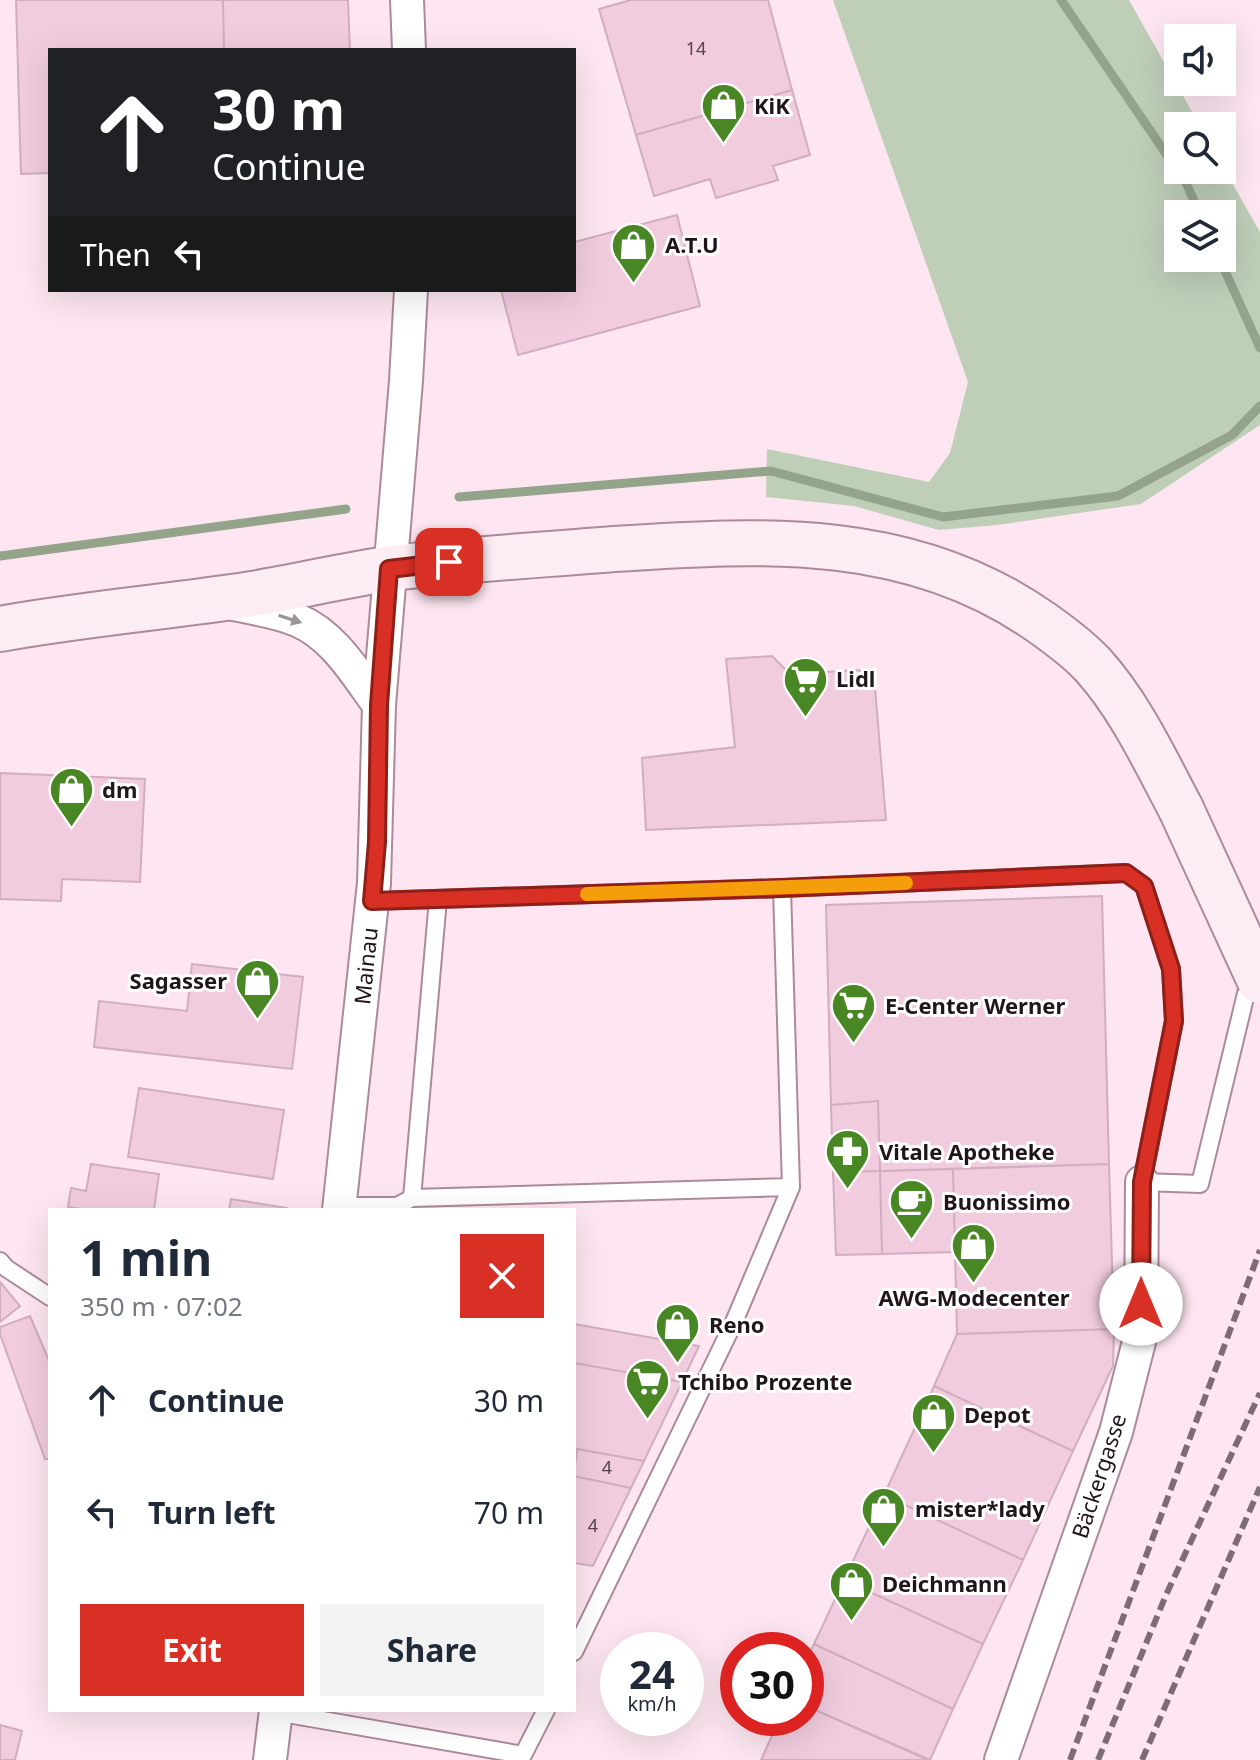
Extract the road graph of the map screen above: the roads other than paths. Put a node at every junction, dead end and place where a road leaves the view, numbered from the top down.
1 (407, 0) edge
2 (409, 48) edge
3 (411, 292) edge
4 (389, 569) junction
5 (214, 600) junction
6 (0, 629) edge
7 (379, 705) junction
8 (782, 888) junction
9 (438, 899) junction
10 (372, 901) junction
11 (1260, 937) edge
12 (1260, 981) edge
13 (1142, 1182) junction
14 (791, 1187) junction
15 (412, 1198) junction
16 (339, 1208) edge
17 (0, 1261) edge
18 (48, 1296) edge
19 (576, 1648) edge
20 (276, 1712) edge
21 (282, 1712) edge
22 (545, 1712) edge
23 (270, 1760) edge
24 (1001, 1760) edge

1 - 2 street
3 - 4 street, Mainau
4 - 5 street
4 - 7 street, Mainau
4 - 12 street, bridge
5 - 6 street
5 -> 7 street
7 - 10 street, Mainau
8 - 9 lane
8 - 13 lane
8 - 14 lane
9 - 10 lane
9 - 15 lane
10 - 16 street, Mainau
11 - 13 lane
13 - 24 street, Bäckergasse
14 - 15 lane
14 - 19 lane
15 - 16 lane
17 - 18 lane
20 - 23 street
21 - 22 lane

